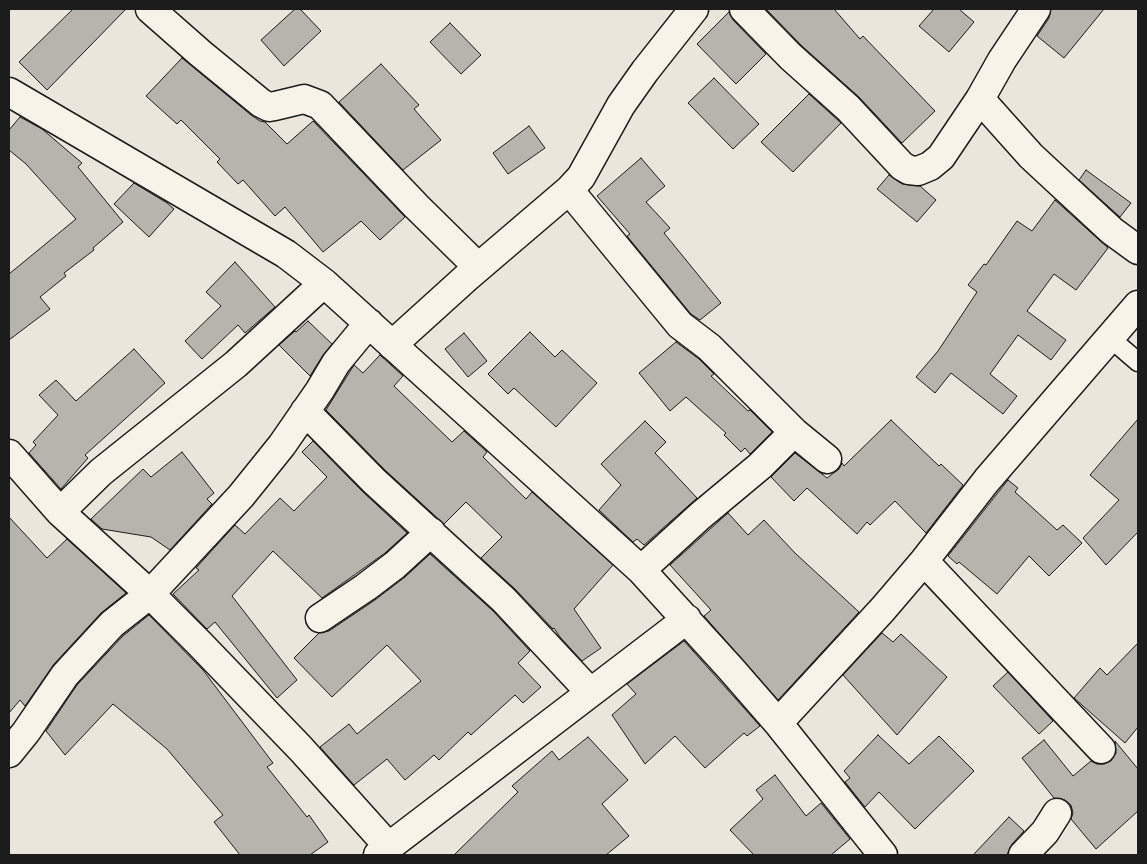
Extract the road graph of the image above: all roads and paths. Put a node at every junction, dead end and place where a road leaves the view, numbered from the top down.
1 (150, 9) edge
2 (694, 9) edge
3 (744, 9) edge
4 (1036, 9) edge
5 (9, 92) edge
6 (980, 99) junction
7 (569, 190) junction
8 (1138, 250) edge
9 (478, 267) junction
10 (324, 282) junction
11 (1138, 305) edge
12 (369, 322) junction
13 (1110, 338) junction
14 (392, 345) junction
15 (1138, 362) edge
16 (305, 412) junction
17 (794, 432) junction
18 (9, 454) edge
19 (827, 458) dead end
20 (60, 512) junction
21 (431, 532) junction
22 (924, 561) junction
23 (641, 570) junction
24 (150, 594) junction
25 (320, 618) dead end
26 (687, 619) junction
27 (590, 692) junction
28 (778, 723) junction
29 (1101, 749) dead end
30 (9, 753) edge
31 (1057, 814) dead end
32 (384, 851) edge
33 (883, 855) edge
34 (1023, 855) edge

1 - 9 street
2 - 7 street
3 - 6 street
4 - 6 street
5 - 10 street
6 - 8 street
7 - 9 street
7 - 17 street
9 - 14 street
10 - 12 street
10 - 20 street
11 - 13 street
12 - 14 street
12 - 16 street
13 - 15 lane
13 - 22 street
14 - 23 street
16 - 21 street
16 - 24 street
17 - 19 street
17 - 23 street
18 - 20 street
20 - 24 street
21 - 25 street
21 - 27 street
22 - 28 street
22 - 29 street
23 - 26 street
24 - 30 street
24 - 32 street
26 - 27 street
26 - 28 street
27 - 32 street
28 - 33 street
31 - 34 street

